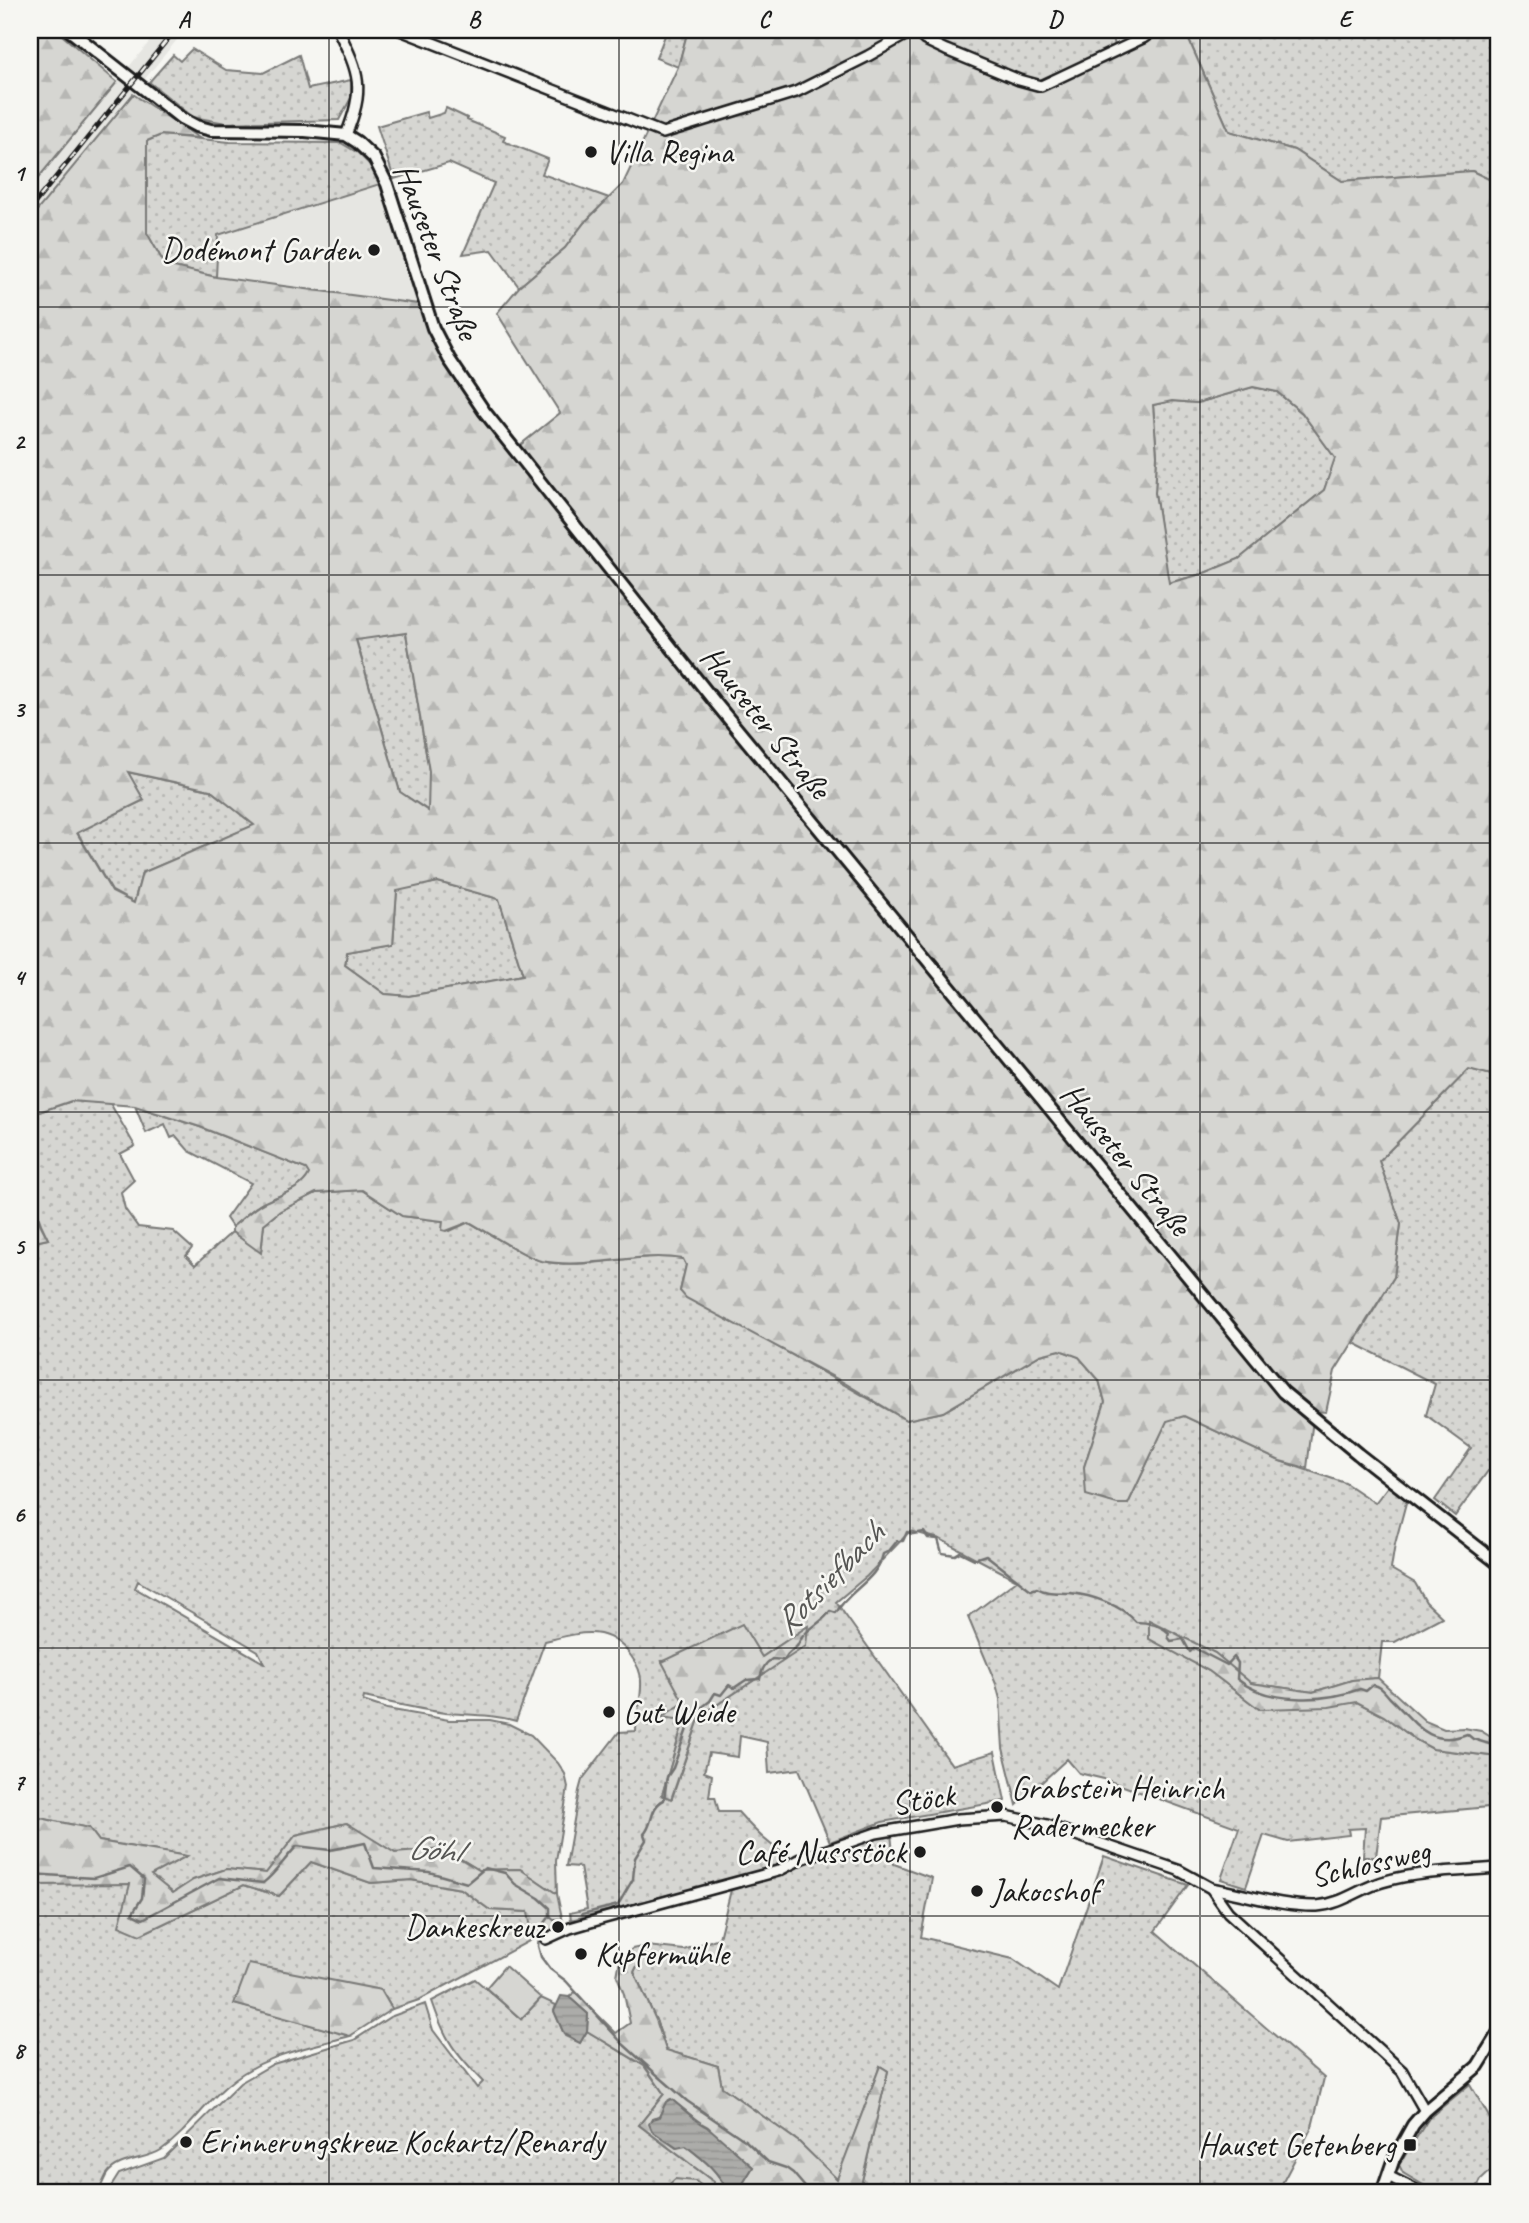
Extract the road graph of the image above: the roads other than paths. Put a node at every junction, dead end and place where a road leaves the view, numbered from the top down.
1 (69, 30) edge
2 (338, 30) edge
3 (400, 30) edge
4 (914, 30) edge
5 (1154, 30) edge
6 (346, 135) junction
7 (1499, 1564) edge
8 (1499, 1868) edge
9 (1211, 1888) junction
10 (546, 1939) dead end
11 (1499, 2032) edge
12 (1424, 2111) junction
13 (1388, 2176) junction
14 (1382, 2193) edge
15 (1422, 2193) edge

1 - 6 street
2 - 6 street
3 - 4 street
4 - 5 street
6 - 7 street, Hauseter Straße
8 - 9 street, Schlossweg
9 - 10 street, Stöck
9 - 12 street, Stöck
11 - 12 street
12 - 13 street
13 - 14 street
13 - 15 street

